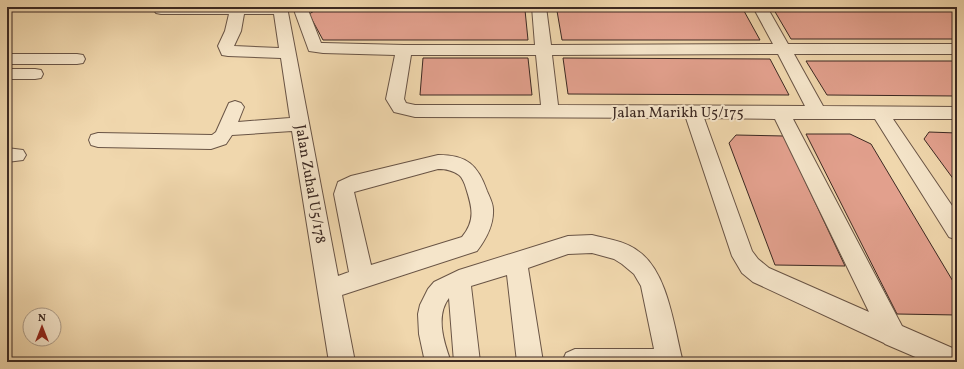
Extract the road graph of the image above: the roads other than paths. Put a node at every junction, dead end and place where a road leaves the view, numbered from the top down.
1 (302, 7) edge
2 (539, 7) edge
3 (760, 7) edge
4 (281, 9) edge
5 (161, 10) dead end
6 (238, 10) junction
7 (957, 49) edge
8 (404, 50) junction
9 (544, 50) junction
10 (783, 50) junction
11 (288, 53) junction
12 (7, 59) edge
13 (77, 59) dead end
14 (7, 74) edge
15 (35, 74) dead end
16 (235, 107) dead end
17 (550, 111) junction
18 (693, 112) junction
19 (782, 112) junction
20 (818, 113) junction
21 (880, 113) junction
22 (957, 114) edge
23 (301, 124) junction
24 (226, 129) junction
25 (98, 140) dead end
26 (950, 211) edge
27 (957, 231) edge
28 (516, 261) junction
29 (362, 278) junction
30 (459, 280) junction
31 (329, 289) junction
32 (894, 336) junction
33 (670, 361) edge
34 (342, 362) edge
35 (438, 362) edge
36 (467, 362) edge
37 (530, 362) edge
38 (575, 362) edge
39 (955, 362) edge

1 - 8 street
2 - 9 street
3 - 10 street
4 - 6 street
4 - 11 street, Jalan Zuhal U5/178
5 - 6 street
6 - 11 street
7 - 10 street
8 - 9 street
8 - 17 street, Jalan Marikh U5/175
9 - 10 street
9 - 17 street
10 - 20 street
11 - 23 street, Jalan Zuhal U5/178
12 - 13 street
14 - 15 street
16 - 24 street
17 - 18 street, Jalan Marikh U5/175
18 - 19 street, Jalan Marikh U5/175
18 - 32 street
19 - 20 street, Jalan Marikh U5/175
19 - 32 street
20 - 21 street, Jalan Marikh U5/175
21 - 22 street, Jalan Marikh U5/175
21 - 26 street
23 - 24 street
23 - 31 street, Jalan Zuhal U5/178
24 - 25 street
26 - 27 street
28 - 30 street
28 - 33 street
28 - 37 street
29 - 29 street
29 - 31 street
30 - 35 street
30 - 36 street
31 - 34 street, Jalan Zuhal U5/178
32 - 39 street
33 - 38 street

